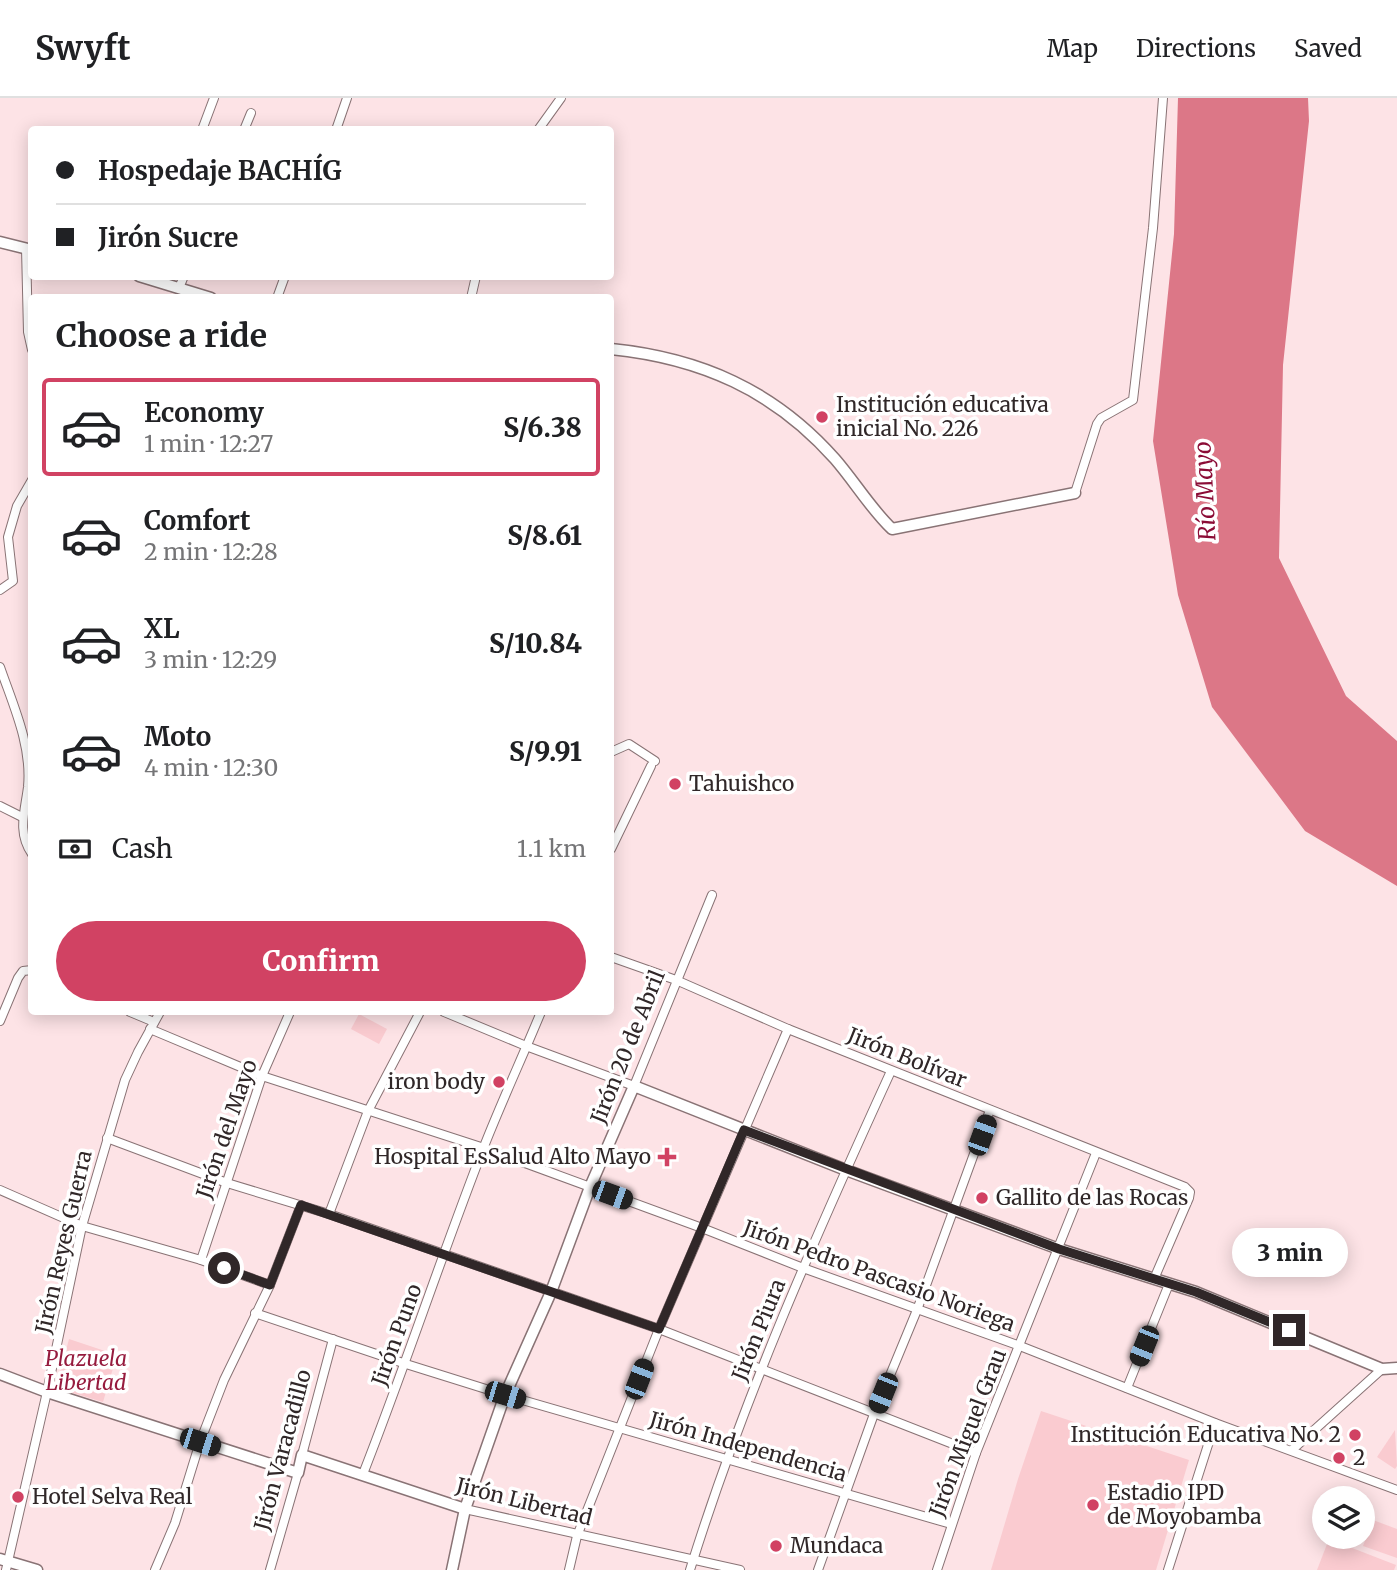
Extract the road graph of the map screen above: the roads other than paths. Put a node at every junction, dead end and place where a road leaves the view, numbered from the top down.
1 (214, 98) edge
2 (347, 98) edge
3 (561, 98) edge
4 (1163, 98) edge
5 (251, 113) dead end
6 (204, 126) edge
7 (246, 126) edge
8 (337, 126) edge
9 (541, 126) edge
10 (0, 242) edge
11 (28, 249) edge
12 (154, 280) edge
13 (182, 280) edge
14 (179, 288) junction
15 (198, 294) edge
16 (614, 350) edge
17 (28, 487) edge
18 (1074, 493) joint
19 (0, 590) edge
20 (0, 667) edge
21 (614, 751) edge
22 (28, 756) edge
23 (28, 767) edge
24 (0, 806) edge
25 (22, 817) junction
26 (614, 843) edge
27 (28, 848) edge
28 (712, 895) dead end
29 (614, 958) edge
30 (27, 971) edge
31 (676, 980) junction
32 (135, 1015) edge
33 (158, 1015) edge
34 (289, 1015) edge
35 (418, 1015) edge
36 (451, 1015) edge
37 (540, 1015) edge
38 (0, 1021) edge
39 (152, 1026) junction
40 (788, 1029) junction
41 (526, 1046) junction
42 (891, 1070) junction
43 (262, 1076) junction
44 (635, 1086) junction
45 (990, 1110) junction
46 (368, 1111) junction
47 (744, 1130) junction
48 (107, 1139) junction
49 (484, 1148) junction
50 (1096, 1153) junction
51 (846, 1170) junction
52 (227, 1183) junction
53 (590, 1187) junction
54 (0, 1191) edge
55 (301, 1205) junction
56 (955, 1210) junction
57 (329, 1214) junction
58 (82, 1227) junction
59 (702, 1228) junction
60 (206, 1244) junction
61 (1059, 1249) junction
62 (444, 1254) junction
63 (188, 1256) junction
64 (201, 1260) junction
65 (803, 1268) junction
66 (1154, 1279) junction
67 (1169, 1284) junction
68 (270, 1285) junction
69 (551, 1292) junction
70 (917, 1310) junction
71 (256, 1313) junction
72 (659, 1329) junction
73 (333, 1339) junction
74 (1020, 1346) junction
75 (406, 1364) junction
76 (1397, 1368) edge
77 (1382, 1369) junction
78 (762, 1370) junction
79 (0, 1374) edge
80 (1127, 1388) junction
81 (47, 1392) junction
82 (505, 1395) junction
83 (874, 1414) junction
84 (1215, 1423) junction
85 (620, 1429) junction
86 (200, 1442) junction
87 (1292, 1450) junction
88 (976, 1453) junction
89 (302, 1455) junction
90 (727, 1459) junction
91 (298, 1474) junction
92 (363, 1474) junction
93 (1397, 1490) edge
94 (847, 1493) junction
95 (465, 1509) junction
96 (951, 1524) junction
97 (577, 1536) junction
98 (693, 1559) junction
99 (5, 1563) edge
100 (37, 1570) edge
101 (155, 1570) edge
102 (270, 1570) edge
103 (452, 1570) edge
104 (569, 1570) edge
105 (690, 1570) edge
106 (740, 1570) edge
107 (818, 1570) edge
108 (937, 1570) edge
109 (1168, 1570) edge

1 - 6 street
2 - 8 street
3 - 9 street
4 - 18 street
5 - 7 street
10 - 11 street
12 - 14 street
13 - 14 street
14 - 15 street
16 - 18 street
17 - 19 street
20 - 22 street
21 - 26 street
23 - 25 street
24 - 25 street
25 - 27 street
28 - 31 street, Jirón 20 de Abril
29 - 31 street, Jirón Bolívar
30 - 38 street
31 - 40 street, Jirón Bolívar
31 - 44 street, Jirón 20 de Abril
32 - 39 street, Jirón Pedro Pascasio Noriega
33 - 39 street, Jirón Reyes Guerra
34 - 43 street, Jirón del Mayo
35 - 46 street
36 - 41 street
37 - 41 street, Jirón Puno
39 - 43 street, Jirón Pedro Pascasio Noriega
39 - 48 street, Jirón Reyes Guerra
40 - 42 street, Jirón Bolívar
40 - 47 street
41 - 44 street
41 - 49 street, Jirón Puno
42 - 45 street, Jirón Bolívar
42 - 51 street, Jirón Piura
43 - 46 street, Jirón Pedro Pascasio Noriega
43 - 52 street, Jirón del Mayo
44 - 47 street
44 - 53 street, Jirón 20 de Abril
45 - 50 street, Jirón Bolívar
45 - 56 street
46 - 49 street, Jirón Pedro Pascasio Noriega
46 - 57 street
47 - 51 street
47 - 59 street
48 - 52 street
48 - 58 street, Jirón Reyes Guerra
49 - 53 street, Jirón Pedro Pascasio Noriega
49 - 62 street, Jirón Puno
50 - 61 street, Jirón Miguel Grau
50 - 66 street, Jirón Bolívar
51 - 56 street
51 - 65 street, Jirón Piura
52 - 55 street
52 - 60 street, Jirón del Mayo
53 - 59 street, Jirón Pedro Pascasio Noriega
53 - 69 street, Jirón 20 de Abril
54 - 58 street
55 - 57 street
55 - 68 street
56 - 61 street
56 - 70 street
57 - 62 street
58 - 63 street
58 - 81 street, Jirón Reyes Guerra
59 - 65 street, Jirón Pedro Pascasio Noriega
59 - 72 street
60 - 63 street
60 - 64 street, Jirón del Mayo
61 - 66 street
61 - 74 street, Jirón Miguel Grau
62 - 69 street
62 - 75 street, Jirón Puno
63 - 64 street
64 - 68 street
65 - 70 street, Jirón Pedro Pascasio Noriega
65 - 78 street, Jirón Piura
66 - 67 street
67 - 77 street
67 - 80 street
68 - 71 street
69 - 72 street
69 - 82 street, Jirón 20 de Abril
70 - 74 street, Jirón Pedro Pascasio Noriega
70 - 83 street
71 - 73 street, Jirón Independencia
71 - 86 street
72 - 78 street
72 - 85 street
73 - 75 street, Jirón Independencia
73 - 89 street, Jirón Varacadillo
74 - 80 street, Jirón Pedro Pascasio Noriega
74 - 88 street, Jirón Miguel Grau
75 - 82 street, Jirón Independencia
75 - 92 street, Jirón Puno
76 - 77 street
77 - 87 street
78 - 83 street
78 - 90 street, Jirón Piura
79 - 81 street
80 - 84 street, Jirón Pedro Pascasio Noriega
81 - 86 street
81 - 99 street, Jirón Reyes Guerra
82 - 85 street, Jirón Independencia
82 - 95 street, Jirón 20 de Abril
83 - 88 street
83 - 94 street
84 - 87 street, Jirón Pedro Pascasio Noriega
84 - 109 street
85 - 90 street, Jirón Independencia
85 - 97 street
86 - 91 street
86 - 101 street
87 - 93 street, Jirón Pedro Pascasio Noriega
88 - 96 street, Jirón Miguel Grau
89 - 91 street, Jirón Varacadillo
89 - 92 street, Jirón Libertad
90 - 94 street, Jirón Independencia
90 - 98 street, Jirón Piura
91 - 102 street, Jirón Varacadillo
92 - 95 street, Jirón Libertad
94 - 96 street, Jirón Independencia
94 - 107 street
95 - 97 street, Jirón Libertad
95 - 103 street, Jirón 20 de Abril
96 - 108 street, Jirón Miguel Grau
97 - 98 street, Jirón Libertad
97 - 104 street
98 - 105 street, Jirón Piura
98 - 106 street, Jirón Libertad
99 - 100 street

